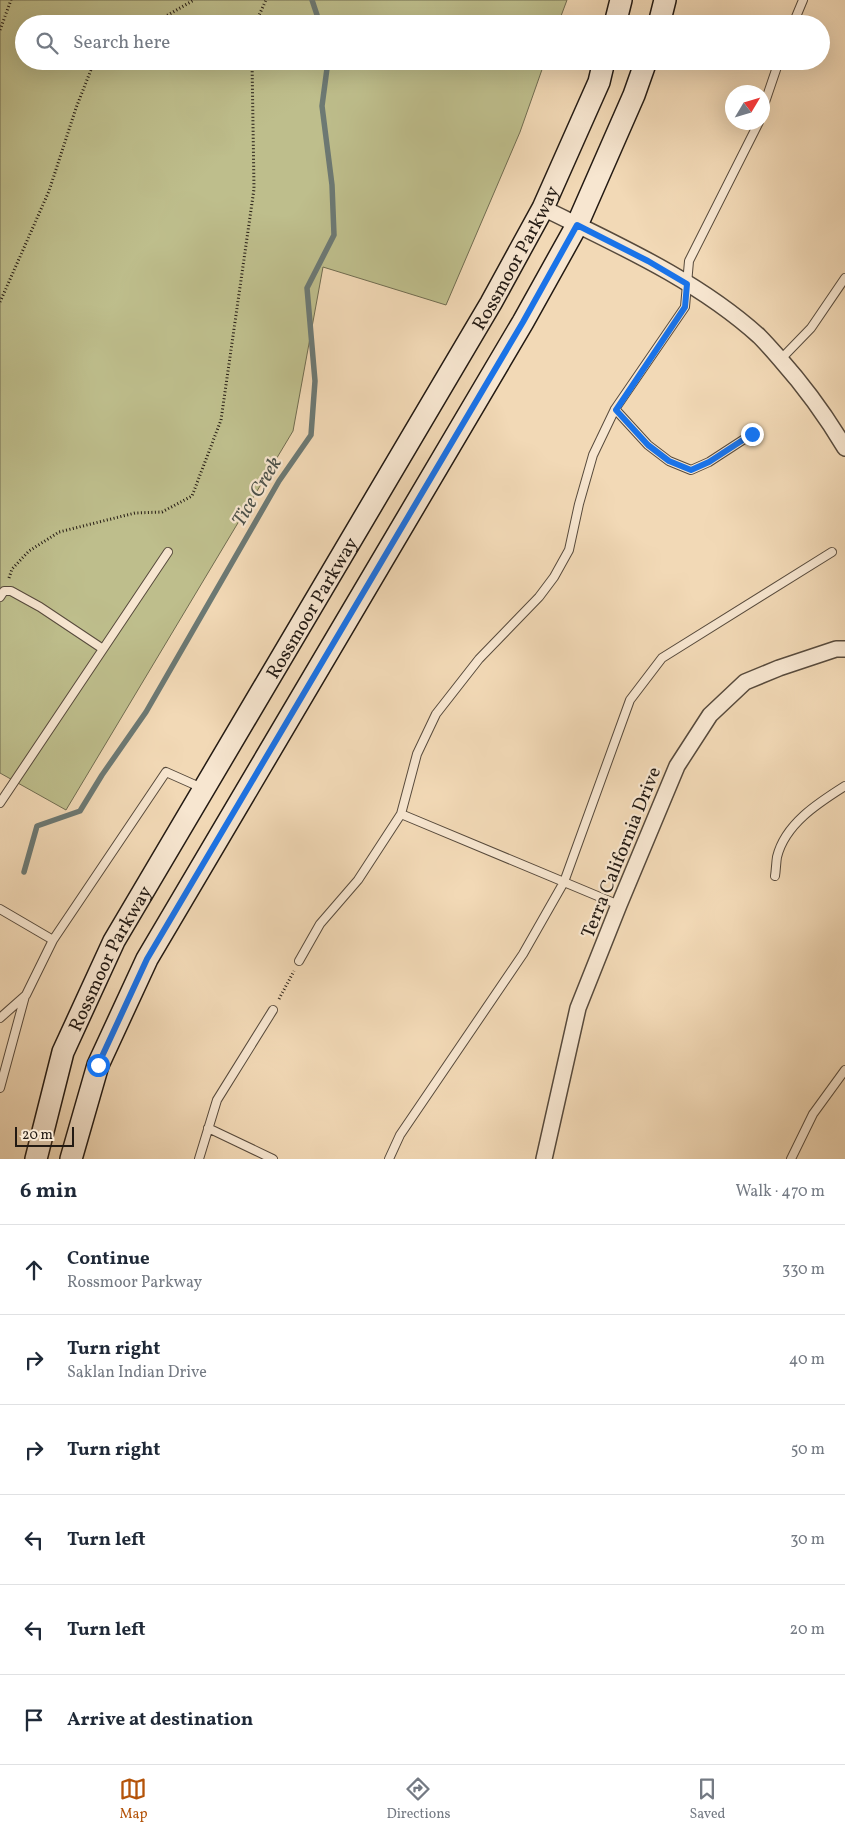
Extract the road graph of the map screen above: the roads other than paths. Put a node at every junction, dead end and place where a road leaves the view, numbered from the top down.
1 (621, 0) edge
2 (666, 0) edge
3 (803, 0) edge
4 (617, 15) edge
5 (662, 15) edge
6 (797, 15) edge
7 (602, 70) edge
8 (643, 70) edge
9 (776, 70) edge
10 (770, 87) edge
11 (754, 130) edge
12 (543, 208) junction
13 (577, 225) junction
14 (845, 278) edge
15 (687, 284) junction
16 (780, 360) junction
17 (616, 410) junction
18 (752, 434) dead end
19 (845, 448) edge
20 (168, 552) dead end
21 (832, 552) dead end
22 (2, 594) edge
23 (103, 649) junction
24 (845, 649) edge
25 (845, 786) edge
26 (204, 788) junction
27 (0, 803) edge
28 (401, 814) junction
29 (775, 876) dead end
30 (564, 882) junction
31 (619, 905) junction
32 (0, 909) edge
33 (53, 940) junction
34 (299, 961) road end
35 (26, 995) junction
36 (273, 1010) road end
37 (0, 1018) edge
38 (845, 1070) edge
39 (0, 1088) edge
40 (208, 1128) junction
41 (36, 1159) edge
42 (71, 1159) edge
43 (199, 1159) edge
44 (273, 1159) edge
45 (388, 1159) edge
46 (544, 1159) edge
47 (791, 1159) edge

1 - 4 street
2 - 5 street
3 - 6 lane
7 - 12 street, Rossmoor Parkway
8 - 13 street, Rossmoor Parkway
9 - 10 lane
11 - 15 lane
12 - 13 street
12 - 26 street, Rossmoor Parkway
13 - 15 street
13 - 42 street, Rossmoor Parkway
14 - 16 lane
15 - 16 street
15 - 17 lane
16 - 19 street
17 - 18 lane
17 - 28 lane
20 - 23 lane
21 - 30 lane
22 - 23 lane
23 - 27 lane
24 - 31 street, Terra California Drive
25 - 29 lane
26 - 33 lane
26 - 41 street, Rossmoor Parkway
28 - 30 lane
28 - 34 lane
30 - 31 lane
30 - 45 lane
31 - 46 street, Terra California Drive
32 - 33 lane
33 - 35 lane
35 - 37 lane
35 - 39 lane
36 - 40 lane
38 - 47 lane
40 - 43 lane
40 - 44 lane

